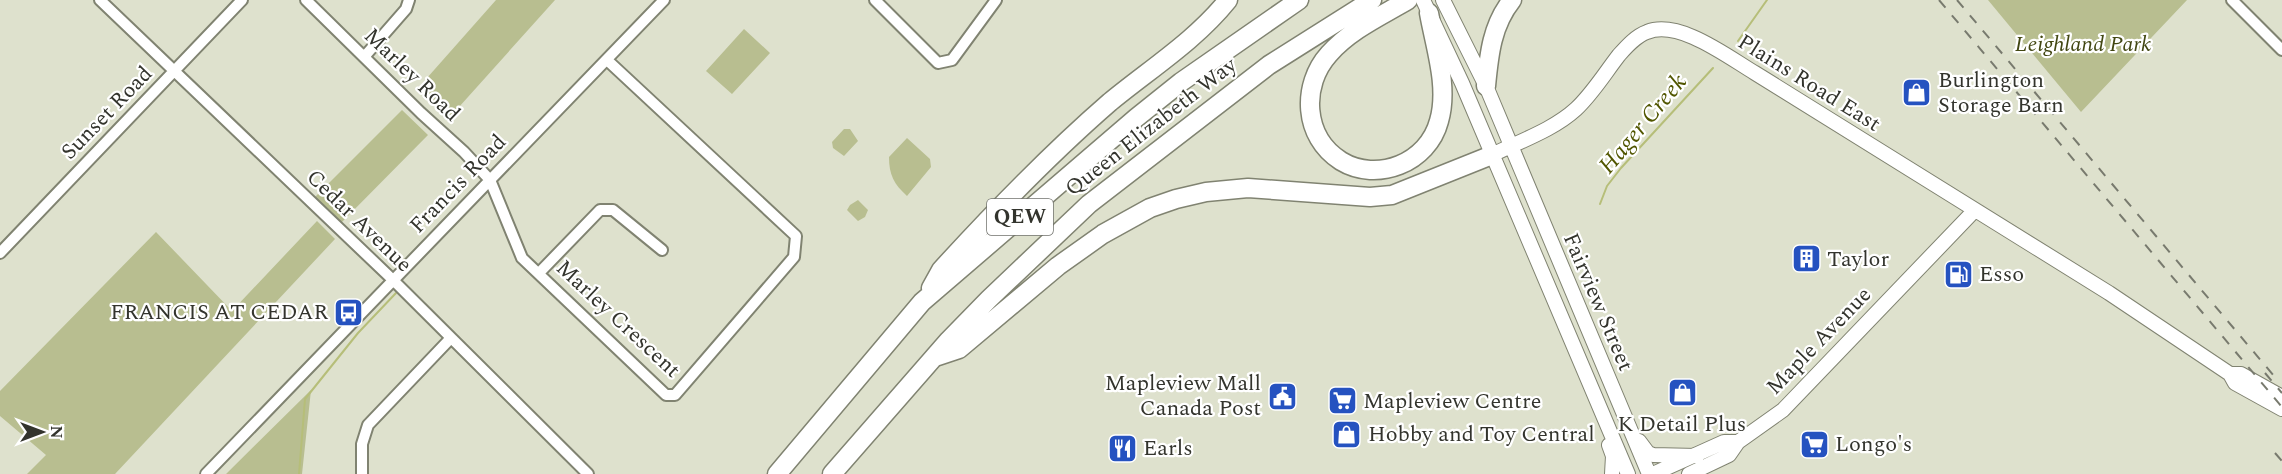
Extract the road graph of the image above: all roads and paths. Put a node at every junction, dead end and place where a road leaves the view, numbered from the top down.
1 (100, 0) edge
2 (242, 0) edge
3 (306, 0) edge
4 (409, 0) edge
5 (664, 0) edge
6 (875, 0) edge
7 (996, 0) edge
8 (1228, 0) edge
9 (1299, 0) edge
10 (1372, 0) edge
11 (1443, 0) edge
12 (1512, 0) edge
13 (2232, 0) edge
14 (1405, 2) edge
15 (1426, 7) edge
16 (2282, 50) edge
17 (364, 57) junction
18 (607, 60) junction
19 (174, 72) junction
20 (1486, 86) junction
21 (1510, 146) junction
22 (1492, 155) junction
23 (490, 180) junction
24 (1974, 211) junction
25 (662, 250) dead end
26 (0, 253) edge
27 (539, 273) junction
28 (392, 279) junction
29 (922, 302) junction
30 (450, 339) junction
31 (934, 358) junction
32 (2230, 374) junction
33 (1594, 391) junction
34 (2282, 397) edge
35 (2282, 410) edge
36 (1623, 416) junction
37 (1695, 468) edge
38 (206, 474) edge
39 (362, 474) edge
40 (588, 474) edge
41 (777, 474) edge
42 (832, 474) edge
43 (1612, 474) edge
44 (1628, 474) edge
45 (1651, 474) edge

1 - 19 street, Cedar Avenue
2 - 19 street, Sunset Road
3 - 17 street, Marley Road
4 - 17 street
5 - 18 street, Francis Road
6 - 7 street
8 - 29 highway
9 - 29 highway, Queen Elizabeth Way / QEW
10 - 31 highway, Queen Elizabeth Way / QEW
11 - 20 main road
12 - 20 highway
13 - 16 street
14 - 15 highway
15 - 22 main road
17 - 23 street, Marley Road
18 - 23 street, Francis Road
18 - 27 street, Marley Crescent
19 - 26 street, Sunset Road
19 - 28 street, Cedar Avenue
20 - 21 main road
21 - 22 main road, Plains Road East
21 - 24 main road, Plains Road East
21 - 36 main road, Fairview Street
22 - 31 highway
22 - 33 main road, Fairview Street
23 - 27 street, Marley Crescent
23 - 28 street, Francis Road
24 - 32 main road, Plains Road East
24 - 37 main road, Maple Avenue
25 - 27 street
28 - 30 street, Cedar Avenue
28 - 38 street, Francis Road
29 - 41 highway, Queen Elizabeth Way / QEW
30 - 39 street
30 - 40 street, Cedar Avenue
31 - 42 highway, Queen Elizabeth Way / QEW
32 - 34 main road, Plains Road East
32 - 35 main road, Plains Road East
33 - 43 main road
33 - 44 main road, Fairview Street
36 - 37 main road
36 - 45 main road, Fairview Street
37 - 45 main road, Maple Avenue

